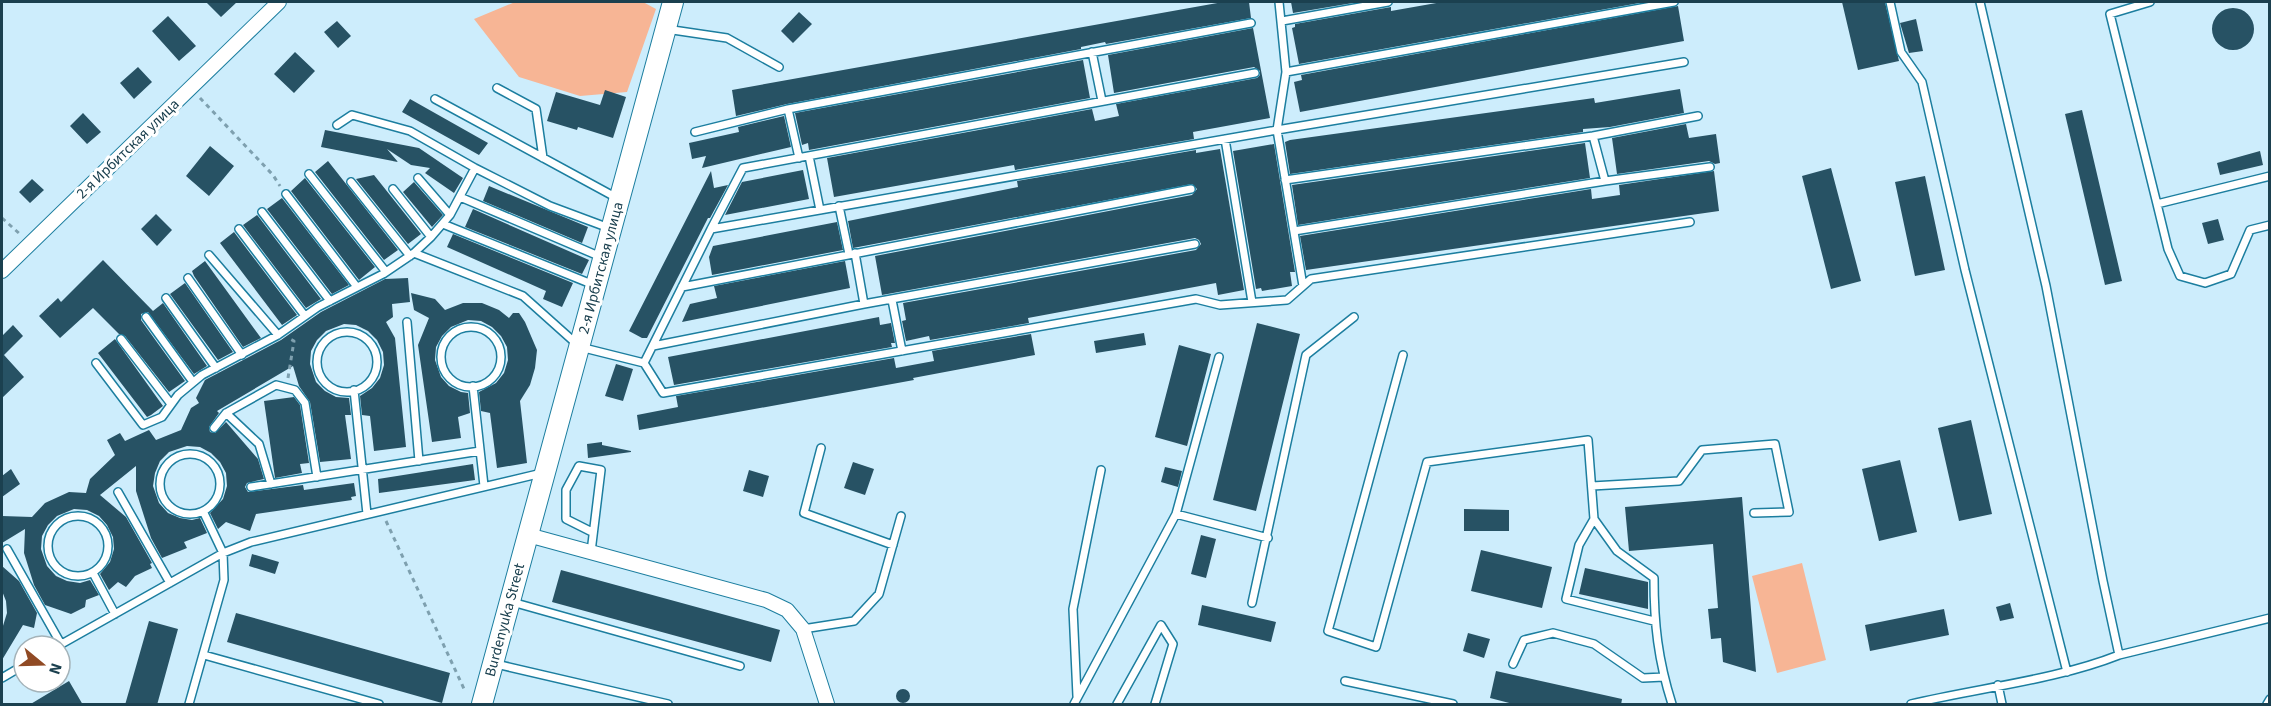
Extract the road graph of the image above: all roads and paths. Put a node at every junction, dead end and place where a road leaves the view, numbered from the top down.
1 (279, 2) edge
2 (673, 2) edge
3 (1279, 2) edge
4 (1388, 2) edge
5 (1674, 2) edge
6 (1890, 2) edge
7 (1980, 2) edge
8 (2150, 2) edge
9 (1282, 21) junction
10 (1251, 23) dead end
11 (666, 29) junction
12 (1092, 52) junction
13 (1684, 62) dead end
14 (779, 67) dead end
15 (1287, 72) junction
16 (1255, 73) dead end
17 (191, 88) junction
18 (497, 88) dead end
19 (435, 99) dead end
20 (1102, 101) junction
21 (788, 109) junction
22 (1698, 116) dead end
23 (338, 125) dead end
24 (1277, 130) junction
25 (695, 132) dead end
26 (1593, 136) junction
27 (1225, 139) junction
28 (810, 156) junction
29 (543, 158) junction
30 (799, 158) junction
31 (1710, 167) dead end
32 (475, 168) junction
33 (309, 174) dead end
34 (2270, 176) edge
35 (418, 178) dead end
36 (1285, 180) junction
37 (1605, 181) junction
38 (351, 182) dead end
39 (393, 189) dead end
40 (1191, 189) dead end
41 (286, 194) joint
42 (460, 197) junction
43 (619, 200) junction
44 (2157, 204) junction
45 (840, 206) junction
46 (820, 210) junction
47 (262, 212) dead end
48 (450, 215) junction
49 (2, 218) edge
50 (1690, 222) dead end
51 (443, 224) junction
52 (2270, 225) edge
53 (239, 229) dead end
54 (612, 229) junction
55 (711, 229) junction
56 (1294, 231) junction
57 (431, 237) junction
58 (30, 243) junction
59 (1195, 244) dead end
60 (412, 254) junction
61 (852, 254) junction
62 (209, 255) dead end
63 (604, 258) junction
64 (2, 271) edge
65 (386, 272) junction
66 (188, 278) dead end
67 (596, 286) junction
68 (1303, 286) junction
69 (357, 287) junction
70 (682, 287) junction
71 (166, 298) dead end
72 (892, 300) junction
73 (330, 301) junction
74 (1252, 302) junction
75 (864, 304) junction
76 (304, 316) junction
77 (146, 317) dead end
78 (1354, 317) dead end
79 (407, 322) dead end
80 (278, 335) junction
81 (121, 339) dead end
82 (653, 346) junction
83 (580, 347) junction
84 (902, 351) junction
85 (242, 355) junction
86 (1403, 355) dead end
87 (1220, 357) dead end
88 (96, 363) dead end
89 (644, 363) junction
90 (216, 368) junction
91 (193, 382) junction
92 (473, 386) junction
93 (286, 388) junction
94 (354, 390) junction
95 (171, 404) junction
96 (226, 414) junction
97 (214, 428) dead end
98 (821, 448) dead end
99 (480, 451) junction
100 (419, 461) junction
101 (363, 470) junction
102 (1101, 470) dead end
103 (546, 472) junction
104 (317, 477) junction
105 (272, 484) junction
106 (484, 486) junction
107 (1592, 486) junction
108 (251, 488) dead end
109 (118, 492) dead end
110 (203, 511) junction
111 (381, 511) junction
112 (1754, 513) dead end
113 (367, 514) junction
114 (1176, 514) junction
115 (901, 516) dead end
116 (1594, 519) junction
117 (592, 532) junction
118 (528, 535) junction
119 (1268, 538) junction
120 (893, 545) junction
121 (7, 549) dead end
122 (591, 552) junction
123 (223, 553) junction
124 (93, 573) junction
125 (170, 582) junction
126 (510, 602) junction
127 (1252, 603) dead end
128 (115, 614) junction
129 (2270, 618) edge
130 (1654, 621) junction
131 (803, 629) junction
132 (53, 634) edge
133 (72, 638) edge
134 (204, 655) junction
135 (2119, 655) junction
136 (494, 664) junction
137 (1514, 664) dead end
138 (2, 666) edge
139 (741, 666) dead end
140 (2067, 672) junction
141 (4, 676) edge
142 (1664, 677) junction
143 (1345, 681) dead end
144 (1998, 685) junction
145 (465, 691) dead end
146 (2270, 699) edge
147 (1076, 701) edge
148 (189, 705) edge
149 (379, 705) edge
150 (482, 705) edge
151 (668, 705) edge
152 (827, 705) edge
153 (1117, 705) edge
154 (1155, 705) edge
155 (1453, 705) edge
156 (1672, 705) edge
157 (1911, 705) edge
158 (2002, 705) edge
159 (2267, 705) edge

1 - 17 street, 2-я Ирбитская улица
2 - 11 street, 2-я Ирбитская улица
3 - 9 lane
4 - 9 lane
5 - 15 lane
6 - 140 lane
7 - 135 lane
8 - 44 lane
9 - 15 lane
10 - 12 lane
11 - 14 lane
11 - 43 street, 2-я Ирбитская улица
12 - 20 lane
12 - 21 lane
13 - 24 lane
15 - 24 lane
16 - 20 lane
17 - 41 path
17 - 58 street, 2-я Ирбитская улица
18 - 29 lane
19 - 29 lane
20 - 28 lane
21 - 25 lane
21 - 30 lane
22 - 26 lane
23 - 32 lane
24 - 27 lane
24 - 36 lane
26 - 36 lane
26 - 37 lane
27 - 45 lane
27 - 74 lane
28 - 30 lane
28 - 46 lane
29 - 43 lane
30 - 55 lane
31 - 37 lane
32 - 42 lane
32 - 54 lane
33 - 65 lane
34 - 44 lane
35 - 48 lane
36 - 56 lane
37 - 56 lane
38 - 60 lane
39 - 57 lane
40 - 61 lane
41 - 69 lane
42 - 48 lane
42 - 63 lane
43 - 54 street, 2-я Ирбитская улица
44 - 52 lane
45 - 46 lane
45 - 61 lane
46 - 55 lane
47 - 73 lane
48 - 51 lane
49 - 58 path
50 - 68 lane
51 - 57 lane
51 - 67 lane
53 - 76 lane
54 - 63 street, 2-я Ирбитская улица
55 - 70 lane
56 - 68 lane
57 - 60 lane
58 - 64 street, 2-я Ирбитская улица
59 - 72 lane
60 - 65 lane
60 - 83 lane
61 - 70 lane
61 - 75 lane
62 - 80 lane
63 - 67 street, 2-я Ирбитская улица
65 - 69 lane
66 - 85 lane
67 - 83 street, 2-я Ирбитская улица
68 - 74 lane
69 - 73 lane
70 - 82 lane
71 - 90 lane
72 - 75 lane
72 - 84 lane
73 - 76 lane
74 - 84 lane
75 - 82 lane
76 - 80 lane
77 - 91 lane
78 - 119 lane
79 - 100 lane
80 - 85 lane
80 - 93 path
81 - 95 lane
82 - 89 lane
83 - 89 lane
83 - 103 street, 2-я Ирбитская улица
84 - 89 lane
85 - 90 lane
86 - 107 lane
87 - 114 lane
88 - 95 lane
90 - 91 lane
91 - 95 lane
92 - 92 lane
92 - 99 lane
93 - 96 lane
93 - 104 lane
94 - 94 lane
94 - 101 lane
96 - 97 lane
96 - 105 lane
98 - 120 lane
99 - 100 lane
99 - 106 lane
100 - 101 lane
101 - 104 lane
101 - 113 lane
102 - 147 lane
103 - 106 lane
103 - 118 street, 2-я Ирбитская улица
104 - 105 lane
105 - 108 lane
106 - 111 lane
107 - 112 lane
107 - 116 lane
109 - 125 lane
110 - 110 lane
110 - 123 lane
111 - 113 lane
111 - 145 path
113 - 123 lane
114 - 119 lane
114 - 147 lane
115 - 120 lane
116 - 130 lane
116 - 130 lane
117 - 117 lane
117 - 122 lane
118 - 122 street
118 - 126 street, Burdenyuka Street
119 - 127 lane
120 - 131 lane
121 - 132 lane
122 - 131 street
123 - 125 lane
123 - 134 lane
124 - 124 lane
124 - 128 lane
125 - 128 lane
126 - 136 street, Burdenyuka Street
126 - 139 lane
128 - 133 lane
129 - 135 lane
130 - 142 lane
131 - 152 street
134 - 148 lane
134 - 149 lane
135 - 140 lane
136 - 150 street, Burdenyuka Street
136 - 151 lane
137 - 142 lane
138 - 141 lane
140 - 144 lane
142 - 156 lane
143 - 155 lane
144 - 157 lane
144 - 158 lane
146 - 159 lane
153 - 154 lane

